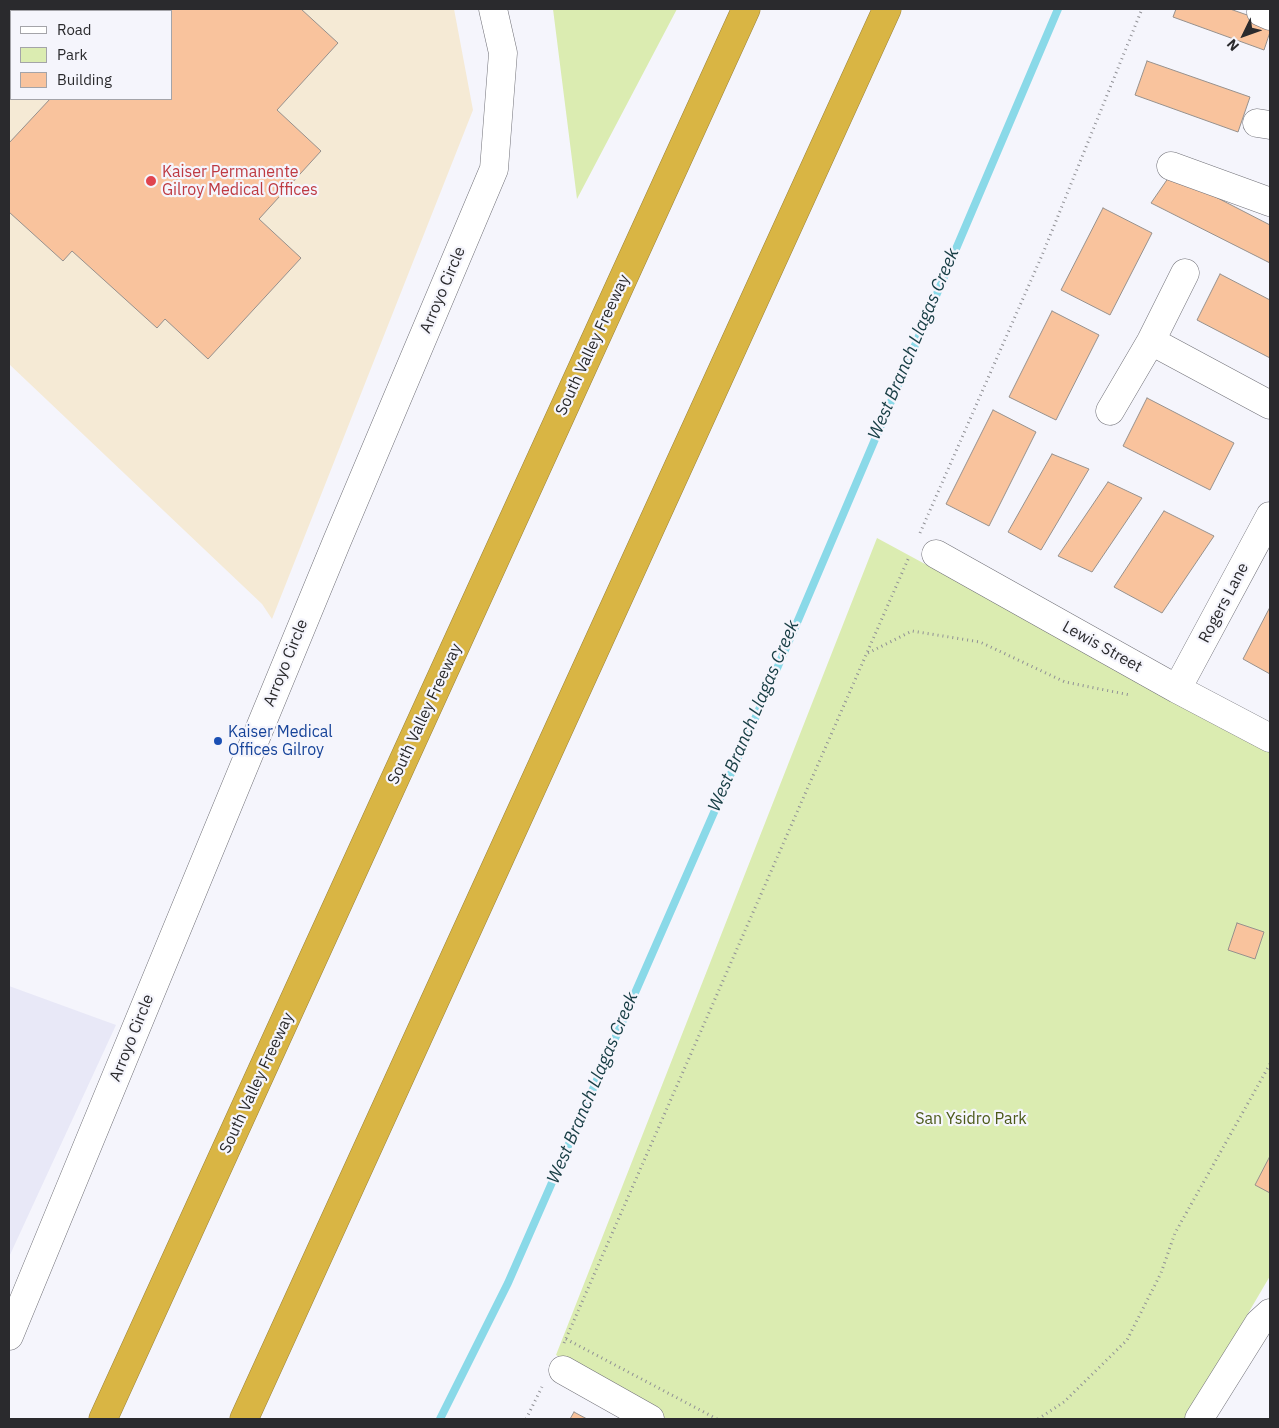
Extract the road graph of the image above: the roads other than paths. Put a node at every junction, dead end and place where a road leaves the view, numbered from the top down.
1 (493, 9) edge
2 (746, 9) edge
3 (887, 9) edge
4 (1171, 166) dead end
5 (1270, 202) edge
6 (1185, 273) dead end
7 (1151, 341) junction
8 (1270, 406) edge
9 (1110, 411) dead end
10 (1270, 516) edge
11 (923, 546) road end
12 (1177, 689) junction
13 (1270, 738) edge
14 (1270, 1313) edge
15 (9, 1336) edge
16 (557, 1365) road end
17 (103, 1419) edge
18 (244, 1419) edge
19 (650, 1419) edge
20 (1199, 1419) edge

1 - 15 street, Arroyo Circle
2 - 17 highway, South Valley Freeway
3 - 18 highway
4 - 5 street
6 - 7 street
7 - 8 street
7 - 9 street
10 - 12 street, Rogers Lane
11 - 12 street, Lewis Street
12 - 13 street, Lewis Street
14 - 20 street
16 - 19 street

